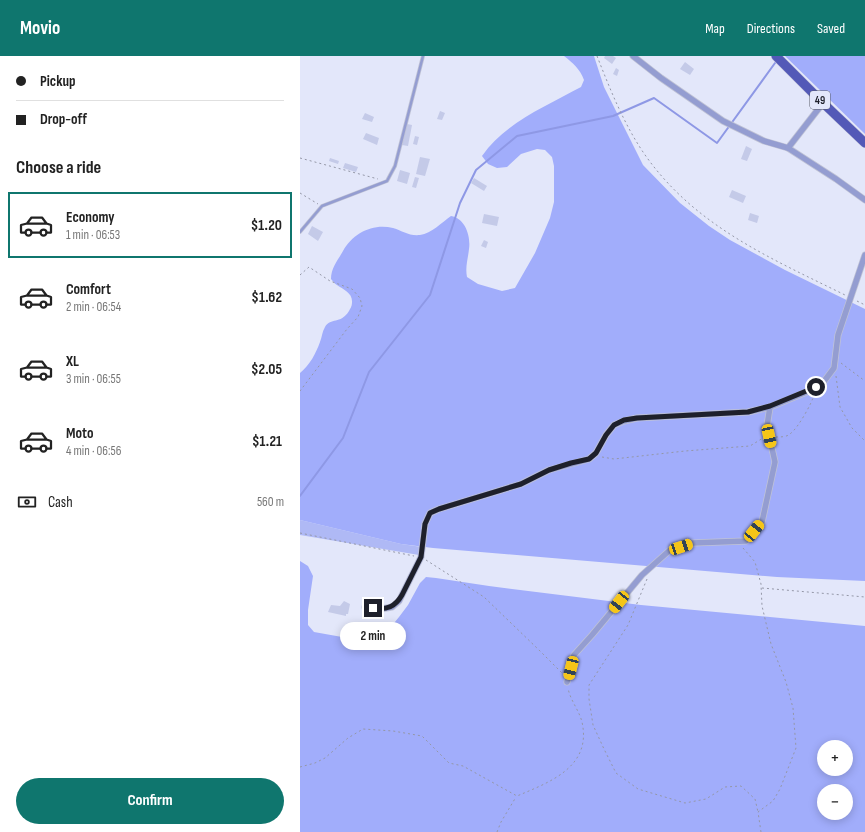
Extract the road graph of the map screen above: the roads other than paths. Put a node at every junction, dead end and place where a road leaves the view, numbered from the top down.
1 (423, 56) edge
2 (633, 56) edge
3 (776, 56) edge
4 (823, 103) junction
5 (865, 143) edge
6 (788, 148) junction
7 (865, 200) edge
8 (300, 232) edge
9 (865, 255) edge
10 (770, 406) junction
11 (365, 607) dead end
12 (567, 682) road end

1 - 8 lane
2 - 6 street
3 - 4 main road, 49
4 - 5 main road, 49
4 - 6 street
6 - 7 street
9 - 10 street
10 - 11 street
10 - 12 street

